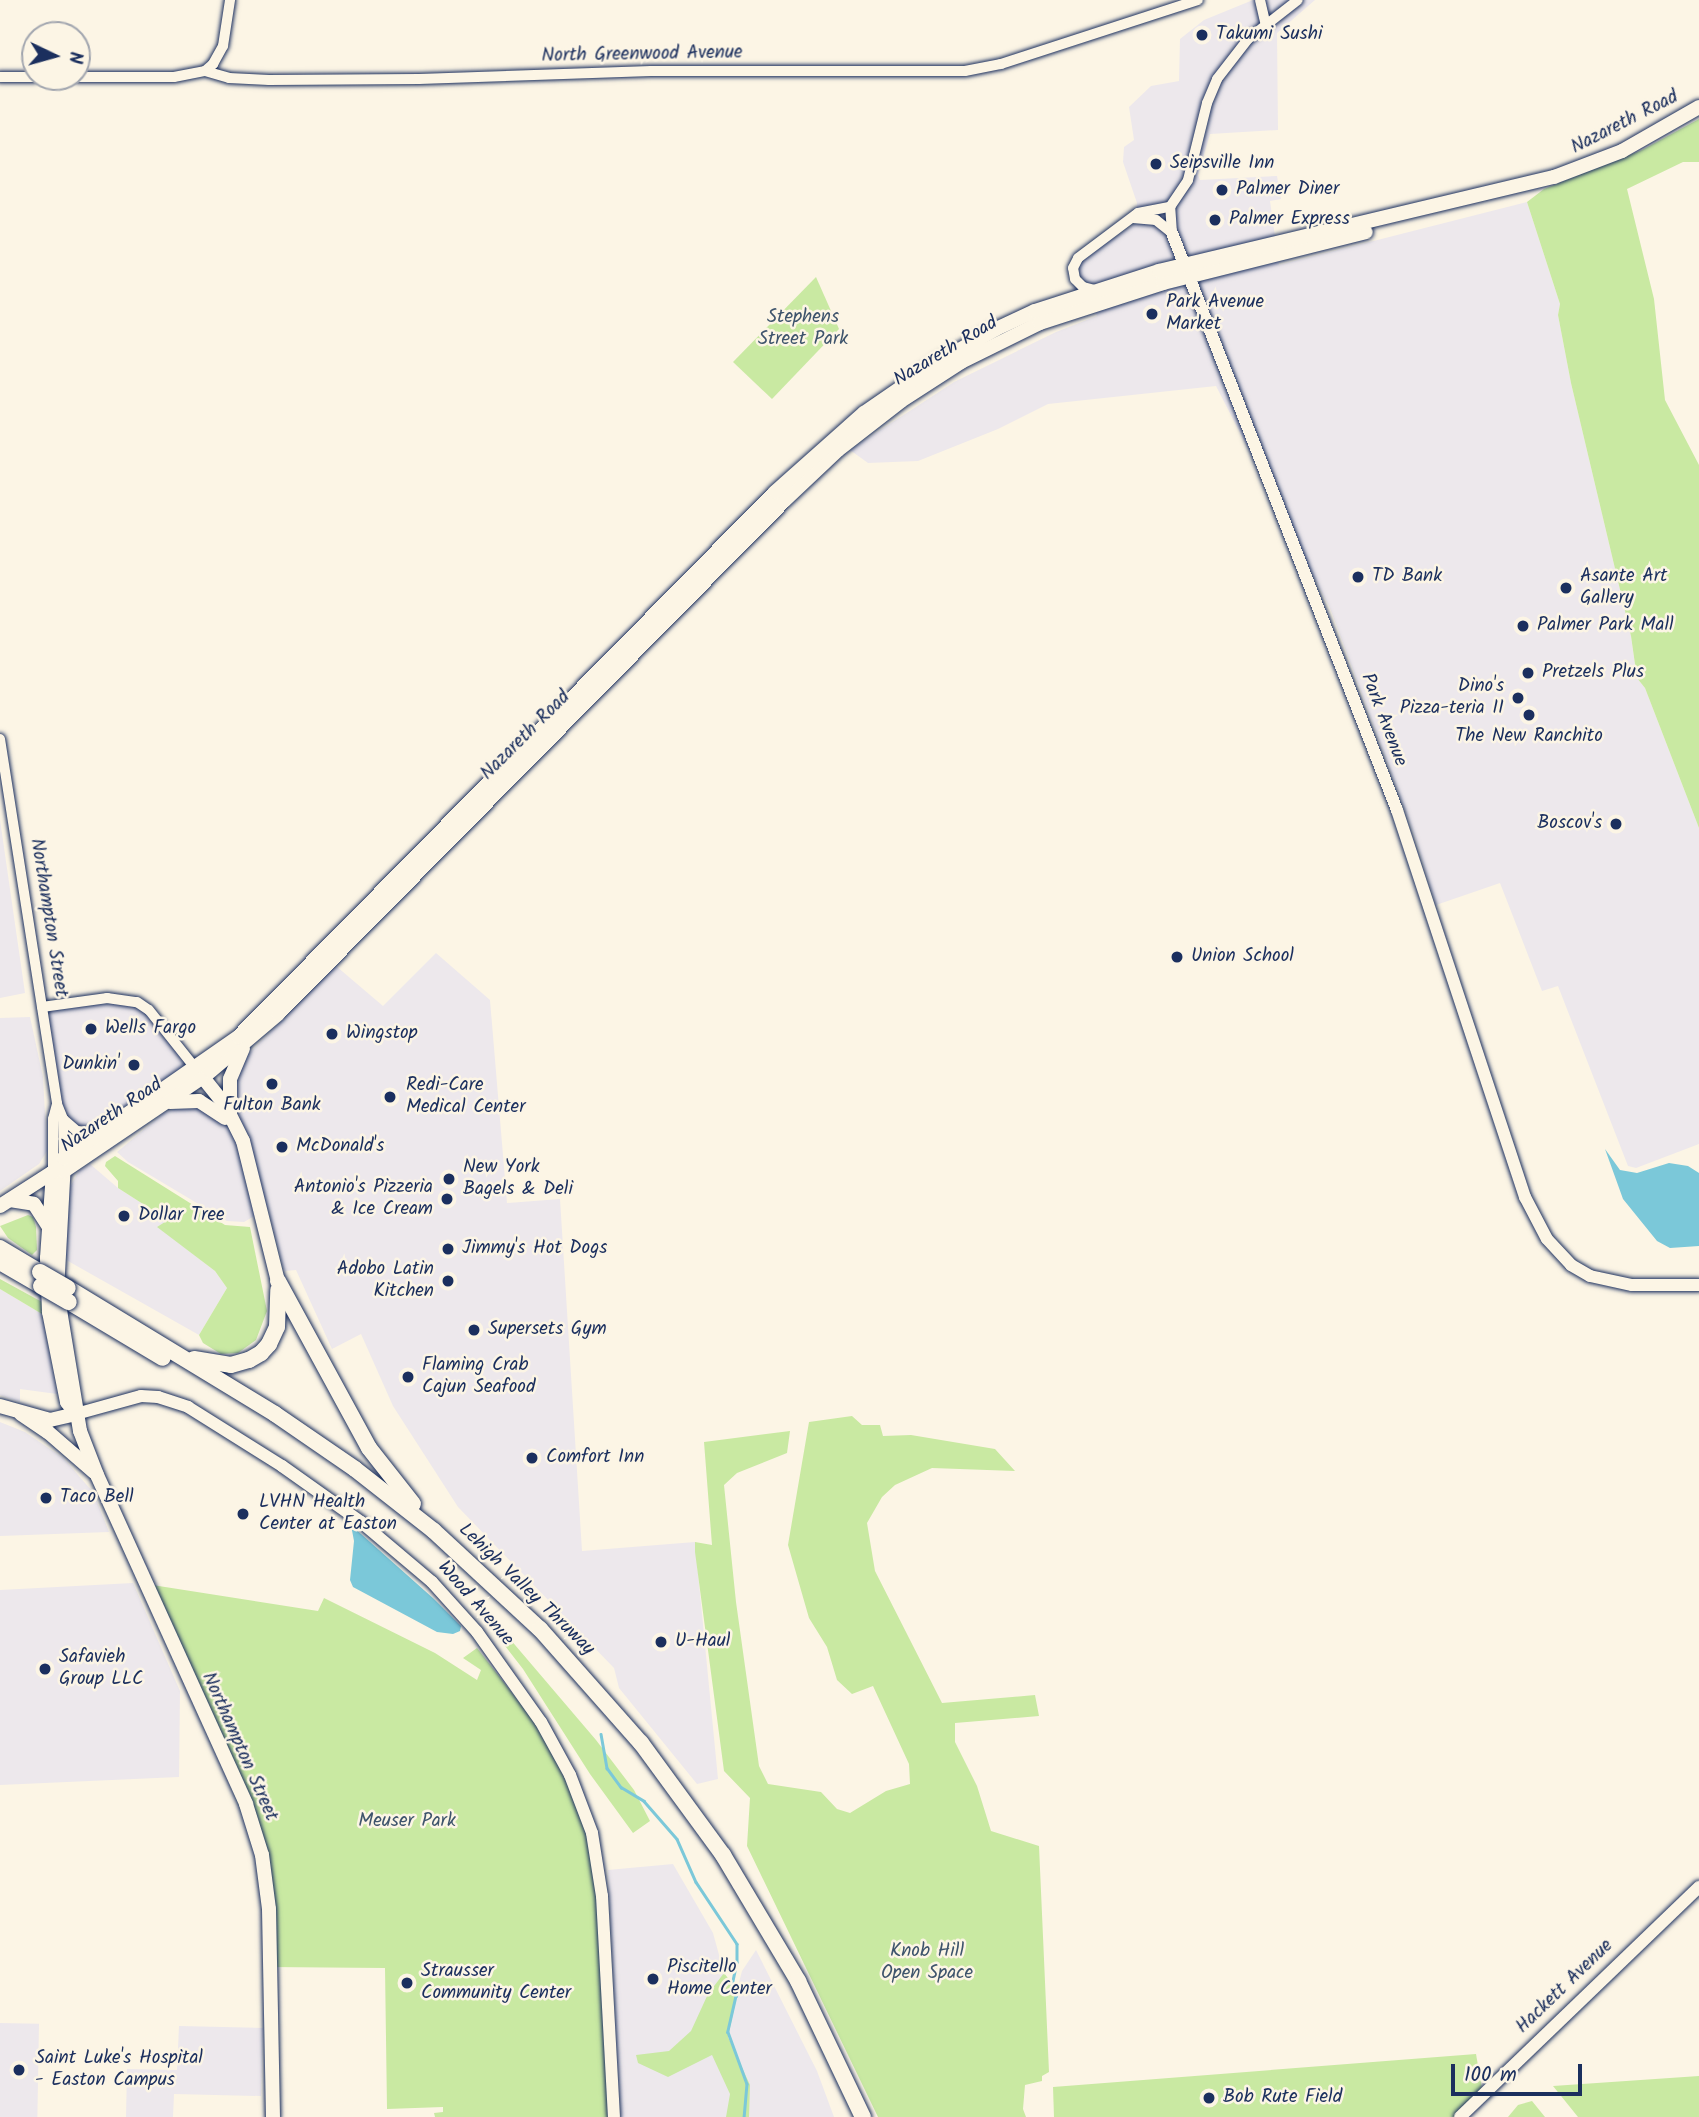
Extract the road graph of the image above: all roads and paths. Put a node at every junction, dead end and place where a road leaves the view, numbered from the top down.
1 (230, 0) edge
2 (1198, 0) edge
3 (1260, 0) edge
4 (1298, 0) edge
5 (1266, 25) junction
6 (205, 71) junction
7 (0, 77) edge
8 (21, 77) edge
9 (91, 77) edge
10 (1699, 107) edge
11 (1170, 207) junction
12 (1127, 220) junction
13 (1172, 233) junction
14 (1186, 270) junction
15 (1100, 290) junction
16 (0, 739) edge
17 (42, 1007) junction
18 (245, 1045) junction
19 (200, 1074) junction
20 (165, 1103) junction
21 (57, 1104) junction
22 (228, 1116) junction
23 (63, 1119) junction
24 (101, 1133) junction
25 (60, 1167) junction
26 (5, 1203) edge
27 (49, 1227) junction
28 (0, 1248) edge
29 (0, 1262) edge
30 (41, 1279) junction
31 (278, 1281) junction
32 (1699, 1285) edge
33 (68, 1295) junction
34 (181, 1357) junction
35 (0, 1406) edge
36 (21, 1414) junction
37 (76, 1414) junction
38 (97, 1475) junction
39 (434, 1531) junction
40 (1699, 1887) edge
41 (272, 2117) edge
42 (614, 2117) edge
43 (852, 2117) edge
44 (863, 2117) edge
45 (1460, 2117) edge

1 - 6 street
2 - 6 street, North Greenwood Avenue
3 - 5 street
4 - 5 street
5 - 11 street
6 - 9 street, North Greenwood Avenue
7 - 8 street
10 - 14 main road, Nazareth Road
11 - 12 street
11 - 13 street
12 - 13 street
12 - 15 street
13 - 14 main road, Park Avenue
14 - 15 main road, Nazareth Road
14 - 18 main road, Nazareth Road
14 - 32 main road, Park Avenue
15 - 19 main road, Nazareth Road
16 - 17 street, Northampton Street
17 - 19 street
17 - 21 street, Northampton Street
18 - 19 main road, Nazareth Road
18 - 22 main road
19 - 20 main road, Nazareth Road
19 - 22 main road
19 - 24 main road, Nazareth Road
20 - 22 main road
20 - 25 main road, Nazareth Road
21 - 23 street, Northampton Street
21 - 25 street, Northampton Street
22 - 31 main road
23 - 24 street
23 - 25 street, Northampton Street
24 - 25 main road, Nazareth Road
25 - 26 main road
25 - 27 main road, Northampton Street
25 - 37 main road, Northampton Street
26 - 27 main road
27 - 37 main road, Northampton Street
28 - 30 highway, Lehigh Valley Thruway
29 - 30 highway, Lehigh Valley Thruway
30 - 33 highway, Lehigh Valley Thruway, bridge
31 - 34 highway
31 - 39 highway
33 - 34 highway, Lehigh Valley Thruway
33 - 43 highway, Lehigh Valley Thruway
34 - 39 highway, Lehigh Valley Thruway
35 - 36 main road, Wood Avenue
36 - 37 main road, Wood Avenue
36 - 38 main road
37 - 38 main road, Northampton Street
37 - 42 main road, Wood Avenue
38 - 41 main road, Northampton Street
39 - 44 highway, Lehigh Valley Thruway
40 - 45 main road, Hackett Avenue

